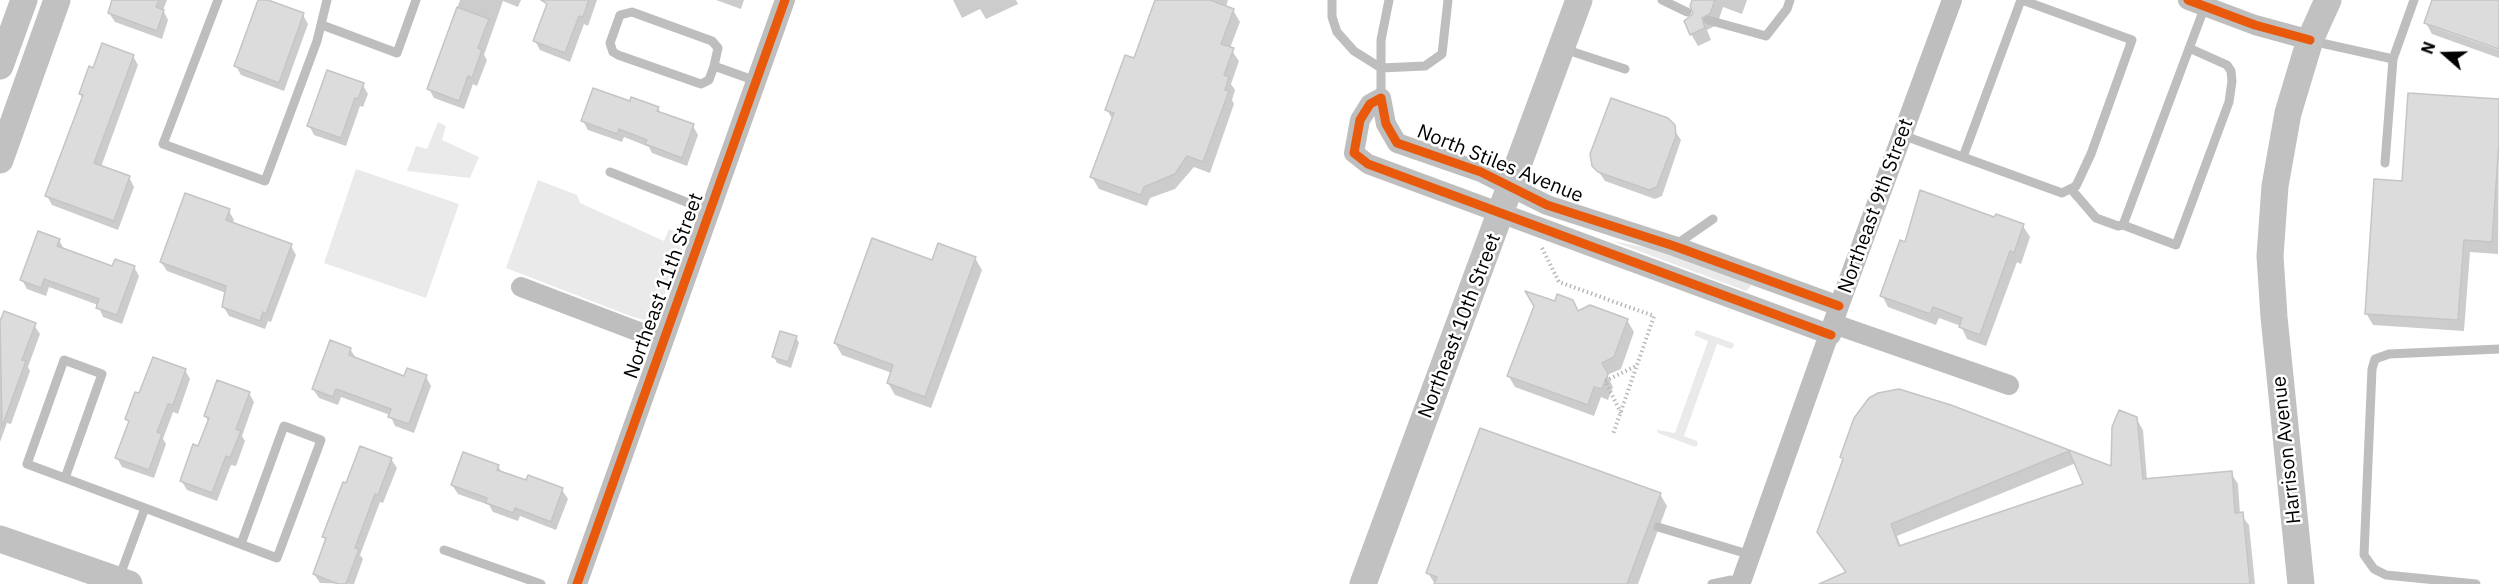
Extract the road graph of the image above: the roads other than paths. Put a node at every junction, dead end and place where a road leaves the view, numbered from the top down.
1 (24, 0) edge
2 (57, 0) edge
3 (218, 0) edge
4 (327, 0) edge
5 (416, 0) edge
6 (785, 0) edge
7 (1332, 0) edge
8 (1389, 0) edge
9 (1448, 0) edge
10 (1579, 0) edge
11 (1662, 0) edge
12 (1790, 0) edge
13 (1952, 0) edge
14 (2021, 0) edge
15 (2315, 0) edge
16 (2328, 0) edge
17 (2414, 0) edge
18 (2196, 3) edge
19 (1687, 12) dead end
20 (1708, 20) dead end
21 (322, 25) junction
22 (2310, 40) junction
23 (2189, 48) junction
24 (1562, 49) junction
25 (2393, 59) junction
26 (0, 66) edge
27 (714, 66) junction
28 (1381, 68) junction
29 (1625, 69) dead end
30 (756, 81) junction
31 (1381, 98) junction
32 (10, 100) edge
33 (1902, 135) junction
34 (1964, 157) junction
35 (0, 160) edge
36 (2385, 163) dead end
37 (610, 172) dead end
38 (1512, 187) junction
39 (2071, 189) junction
40 (710, 211) junction
41 (1502, 213) junction
42 (1713, 219) dead end
43 (2123, 225) junction
44 (1674, 246) junction
45 (521, 287) dead end
46 (1835, 322) junction
47 (663, 341) junction
48 (2499, 349) edge
49 (2009, 385) dead end
50 (65, 478) junction
51 (145, 507) junction
52 (1658, 527) dead end
53 (0, 539) edge
54 (241, 544) junction
55 (444, 550) dead end
56 (1751, 555) junction
57 (124, 582) edge
58 (1743, 583) edge
59 (541, 584) edge
60 (576, 584) edge
61 (1363, 584) edge
62 (1712, 584) edge
63 (2301, 584) edge
64 (2476, 584) edge

1 - 26 main road
2 - 32 main road
3 - 21 lane
4 - 21 lane
5 - 21 lane
6 - 30 street, Northeast 11th Street
7 - 28 lane
8 - 28 lane
9 - 28 lane
10 - 24 main road, Northeast 10th Street
11 - 19 lane
12 - 20 lane
13 - 33 street, Northeast 9th Street
14 - 34 lane
14 - 39 lane
15 - 22 main road
16 - 22 main road
17 - 25 lane
18 - 22 street
18 - 23 lane
22 - 25 lane
22 - 63 main road, Harrison Avenue
23 - 43 lane
23 - 43 lane
24 - 29 lane
24 - 38 main road, Northeast 10th Street
25 - 36 lane
27 - 27 lane
27 - 30 lane
28 - 31 lane
30 - 40 street, Northeast 11th Street
31 - 38 street, North Stiles Avenue
31 - 41 street, North Stiles Avenue
32 - 35 main road
33 - 34 lane
33 - 46 street, Northeast 9th Street
34 - 39 lane
37 - 40 lane
38 - 41 main road, Northeast 10th Street
38 - 44 street, North Stiles Avenue
39 - 43 lane
40 - 47 street, Northeast 11th Street
41 - 46 street, North Stiles Avenue
41 - 61 main road, Northeast 10th Street
42 - 44 lane
44 - 46 street, North Stiles Avenue
45 - 47 street
46 - 49 street, North Stiles Avenue
46 - 56 street, Northeast 9th Street
47 - 60 street, Northeast 11th Street
48 - 64 lane
50 - 50 lane
50 - 51 lane
51 - 54 lane
51 - 57 lane
52 - 56 lane
53 - 57 main road
54 - 54 lane
55 - 59 lane
56 - 58 street, Northeast 9th Street
58 - 62 lane

